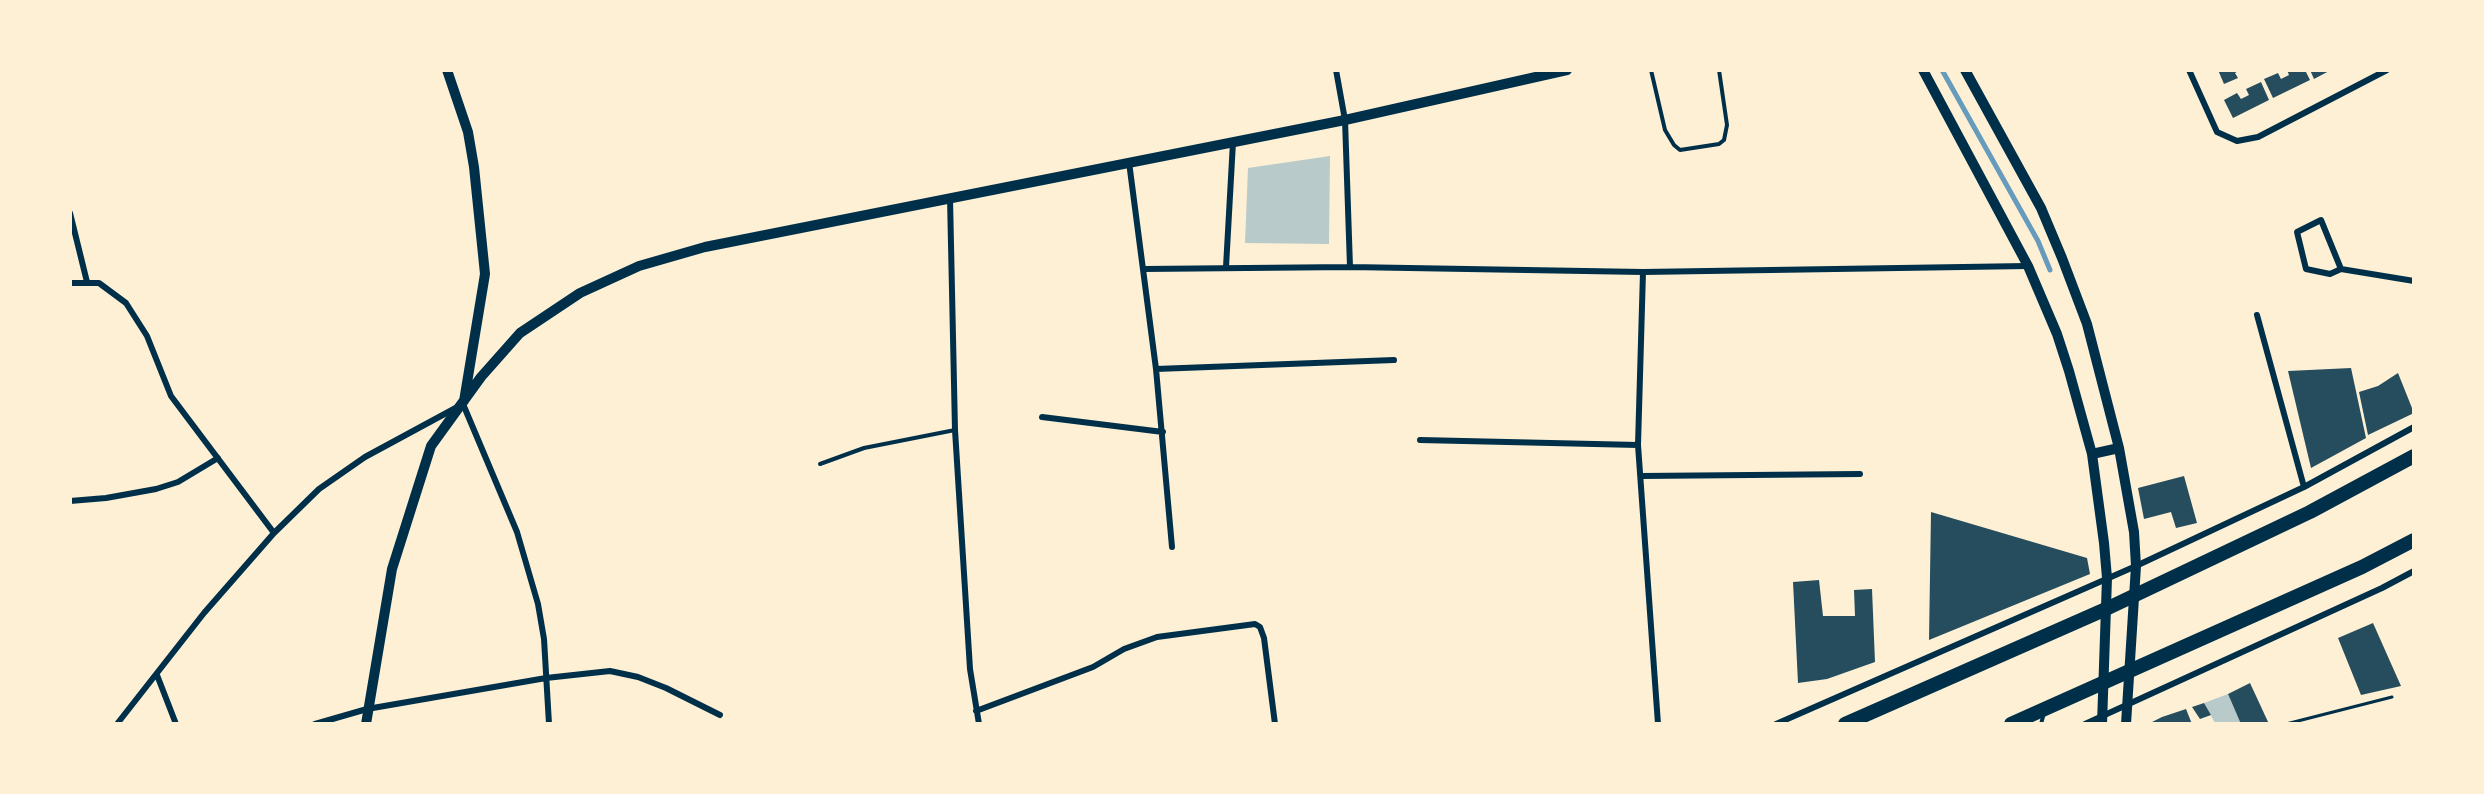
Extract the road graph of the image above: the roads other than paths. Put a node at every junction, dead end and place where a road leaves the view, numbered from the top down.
1 (447, 70) edge
2 (1336, 70) edge
3 (1567, 70) edge
4 (1651, 70) edge
5 (1719, 70) edge
6 (1923, 70) edge
7 (1965, 70) edge
8 (2189, 70) edge
9 (2387, 70) edge
10 (1345, 120) junction
11 (1233, 142) junction
12 (1129, 161) junction
13 (950, 198) junction
14 (70, 213) edge
15 (2028, 266) junction
16 (1226, 267) junction
17 (1350, 267) junction
18 (1144, 269) junction
19 (2342, 269) junction
20 (1643, 272) junction
21 (2414, 281) edge
22 (87, 282) junction
23 (70, 283) edge
24 (2258, 315) dead end
25 (1394, 360) dead end
26 (1156, 369) junction
27 (463, 404) junction
28 (1042, 417) dead end
29 (2414, 427) edge
30 (955, 430) junction
31 (1163, 432) junction
32 (1420, 440) dead end
33 (1638, 445) junction
34 (2119, 448) junction
35 (2092, 454) junction
36 (2414, 456) edge
37 (218, 458) junction
38 (820, 464) dead end
39 (1860, 474) dead end
40 (1641, 476) junction
41 (2304, 487) junction
42 (70, 501) edge
43 (274, 533) junction
44 (2414, 540) edge
45 (1172, 547) dead end
46 (2136, 566) junction
47 (2414, 571) edge
48 (2106, 578) junction
49 (2136, 595) junction
50 (2106, 609) junction
51 (2130, 671) junction
52 (157, 675) junction
53 (546, 678) junction
54 (2105, 682) junction
55 (2126, 705) junction
56 (2046, 708) junction
57 (367, 709) junction
58 (976, 711) junction
59 (720, 715) dead end
60 (2102, 720) edge
61 (117, 723) edge
62 (176, 723) edge
63 (315, 723) edge
64 (366, 723) edge
65 (549, 723) edge
66 (979, 723) edge
67 (1275, 723) edge
68 (1658, 723) edge
69 (1776, 723) edge
70 (1845, 723) edge
71 (2012, 723) edge
72 (2041, 723) edge
73 (2085, 723) edge
74 (2126, 723) edge

1 - 27 street
2 - 10 street
3 - 10 street
4 - 5 lane
6 - 15 street
7 - 34 street
8 - 9 street
10 - 11 street
10 - 17 street
11 - 12 street
11 - 16 street
12 - 13 street
12 - 18 street
13 - 27 street
13 - 30 street
14 - 22 street
15 - 20 street
15 - 35 street
16 - 17 street
16 - 18 street
17 - 20 street
18 - 26 street
19 - 19 street
19 - 21 street
20 - 33 street
22 - 23 street
22 - 37 street
24 - 41 street
25 - 26 street
26 - 31 street
27 - 43 street
27 - 53 street
27 - 57 street
28 - 31 street
29 - 41 street
30 - 38 lane
30 - 58 street
31 - 45 street
32 - 33 street
33 - 40 street
34 - 35 street
34 - 46 street
35 - 48 street
36 - 49 highway
37 - 42 street
37 - 43 street
39 - 40 street
40 - 68 street
41 - 46 street
43 - 52 street
44 - 51 highway
46 - 48 street
46 - 49 street
47 - 55 street
48 - 50 street
48 - 69 street
49 - 50 highway
49 - 51 street
50 - 54 street
50 - 70 highway
51 - 54 highway
51 - 55 street
52 - 61 street
52 - 62 street
53 - 57 street
53 - 59 street
53 - 65 street
54 - 56 highway
54 - 60 street
55 - 60 street
55 - 74 street
56 - 71 highway
56 - 72 lane
57 - 63 street
57 - 64 street
58 - 66 street
58 - 67 street
60 - 73 street

